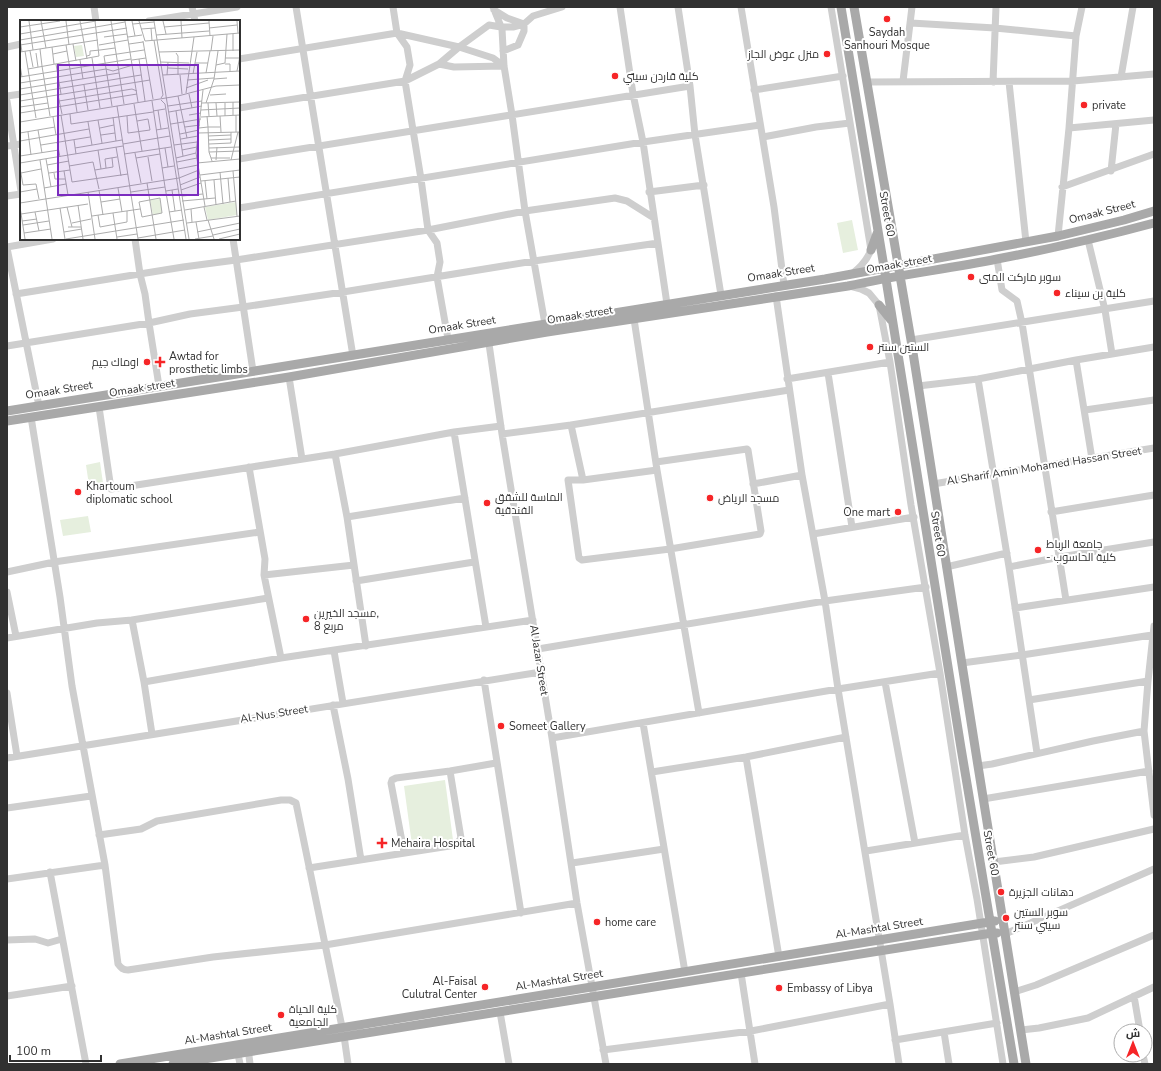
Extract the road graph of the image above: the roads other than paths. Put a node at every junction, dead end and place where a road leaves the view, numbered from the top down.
1 (94, 7) edge
2 (237, 7) edge
3 (296, 7) edge
4 (393, 7) edge
5 (562, 7) edge
6 (620, 7) edge
7 (678, 7) edge
8 (741, 7) edge
9 (831, 7) edge
10 (841, 7) edge
11 (854, 7) edge
12 (912, 7) edge
13 (996, 7) edge
14 (1082, 7) edge
15 (1133, 7) edge
16 (493, 9) edge
17 (194, 14) edge
18 (96, 20) edge
19 (155, 20) edge
20 (911, 23) junction
21 (524, 24) junction
22 (501, 27) junction
23 (995, 28) junction
24 (397, 33) junction
25 (1076, 36) junction
26 (20, 44) edge
27 (7, 47) edge
28 (459, 47) junction
29 (303, 48) junction
30 (503, 51) junction
31 (240, 58) edge
32 (439, 64) junction
33 (504, 66) junction
34 (1154, 74) edge
35 (843, 76) junction
36 (1121, 77) junction
37 (405, 81) junction
38 (903, 81) junction
39 (1073, 81) junction
40 (868, 82) junction
41 (993, 82) junction
42 (1009, 82) junction
43 (690, 86) junction
44 (754, 90) junction
45 (20, 94) edge
46 (633, 94) junction
47 (7, 96) edge
48 (312, 97) junction
49 (7, 101) edge
50 (240, 108) edge
51 (512, 115) junction
52 (1154, 120) edge
53 (850, 123) junction
54 (1116, 124) junction
55 (760, 125) junction
56 (1069, 128) junction
57 (413, 130) junction
58 (695, 135) junction
59 (763, 137) junction
60 (643, 142) junction
61 (14, 145) edge
62 (319, 147) junction
63 (1154, 154) edge
64 (240, 159) edge
65 (518, 163) junction
66 (1111, 171) junction
67 (883, 176) junction
68 (421, 179) junction
69 (869, 180) junction
70 (20, 185) edge
71 (704, 185) junction
72 (1062, 187) junction
73 (20, 192) edge
74 (650, 192) junction
75 (327, 194) junction
76 (7, 196) edge
77 (240, 208) edge
78 (525, 211) junction
79 (1154, 211) edge
80 (654, 218) junction
81 (1154, 223) edge
82 (428, 230) junction
83 (878, 230) junction
84 (1058, 236) junction
85 (42, 240) edge
86 (135, 240) edge
87 (233, 240) edge
88 (1088, 240) junction
89 (31, 241) edge
90 (1026, 242) junction
91 (658, 243) junction
92 (334, 245) junction
93 (7, 247) edge
94 (871, 250) junction
95 (997, 259) junction
96 (236, 260) junction
97 (534, 261) junction
98 (919, 261) junction
99 (898, 265) junction
100 (884, 267) junction
101 (922, 272) junction
102 (140, 274) junction
103 (851, 274) junction
104 (900, 276) junction
105 (437, 277) junction
106 (885, 278) junction
107 (784, 285) junction
108 (848, 286) junction
109 (343, 292) junction
110 (16, 294) junction
111 (721, 295) junction
112 (776, 296) junction
113 (1154, 302) edge
114 (667, 304) junction
115 (879, 305) junction
116 (243, 307) junction
117 (1105, 310) junction
118 (634, 319) junction
119 (149, 323) junction
120 (893, 323) junction
121 (1022, 323) junction
122 (545, 324) junction
123 (488, 338) junction
124 (448, 340) junction
125 (911, 340) junction
126 (27, 343) junction
127 (7, 346) edge
128 (1154, 347) edge
129 (1112, 354) junction
130 (353, 356) junction
131 (1076, 360) junction
132 (890, 362) junction
133 (1030, 370) junction
134 (253, 371) junction
135 (828, 373) junction
136 (289, 377) junction
137 (787, 379) junction
138 (978, 379) junction
139 (159, 386) junction
140 (918, 386) junction
141 (789, 390) junction
142 (1154, 400) edge
143 (39, 406) junction
144 (99, 407) junction
145 (1085, 410) junction
146 (7, 411) edge
147 (648, 412) junction
148 (31, 417) junction
149 (7, 421) edge
150 (571, 425) junction
151 (502, 430) junction
152 (454, 432) junction
153 (1154, 448) edge
154 (335, 454) junction
155 (302, 459) junction
156 (1092, 459) junction
157 (656, 462) junction
158 (1044, 466) junction
159 (249, 467) junction
160 (657, 470) junction
161 (802, 475) junction
162 (994, 475) junction
163 (583, 480) junction
164 (753, 484) junction
165 (933, 484) junction
166 (1154, 495) edge
167 (466, 498) junction
168 (921, 503) junction
169 (911, 505) junction
170 (1051, 512) junction
171 (347, 517) junction
172 (914, 517) junction
173 (852, 527) junction
174 (260, 532) junction
175 (813, 534) junction
176 (1154, 542) edge
177 (670, 549) junction
178 (1007, 552) junction
179 (1060, 557) junction
180 (54, 562) junction
181 (474, 562) junction
182 (354, 565) junction
183 (946, 567) junction
184 (1010, 567) junction
185 (7, 572) edge
186 (264, 575) junction
187 (356, 581) junction
188 (1154, 587) edge
189 (926, 588) junction
190 (950, 590) junction
191 (7, 592) edge
192 (936, 593) junction
193 (268, 598) junction
194 (1066, 600) junction
195 (826, 601) junction
196 (952, 606) junction
197 (938, 608) junction
198 (1016, 608) junction
199 (132, 620) junction
200 (533, 620) junction
201 (683, 625) junction
202 (1154, 626) edge
203 (486, 627) junction
204 (64, 628) junction
205 (1152, 635) junction
206 (16, 636) junction
207 (7, 638) edge
208 (366, 646) junction
209 (538, 649) junction
210 (334, 651) junction
211 (1022, 655) junction
212 (281, 658) junction
213 (962, 663) junction
214 (541, 672) junction
215 (940, 674) junction
216 (484, 680) junction
217 (1148, 681) junction
218 (144, 682) junction
219 (885, 682) junction
220 (838, 689) junction
221 (7, 693) edge
222 (1029, 700) junction
223 (343, 703) junction
224 (8, 704) edge
225 (333, 705) junction
226 (699, 713) junction
227 (643, 723) junction
228 (1144, 731) junction
229 (152, 734) junction
230 (846, 737) junction
231 (552, 738) junction
232 (83, 745) junction
233 (1037, 753) junction
234 (17, 756) junction
235 (746, 756) junction
236 (7, 758) edge
237 (496, 763) junction
238 (964, 766) junction
239 (978, 766) junction
240 (955, 768) junction
241 (450, 771) junction
242 (1149, 771) junction
243 (652, 772) junction
244 (92, 796) junction
245 (983, 799) junction
246 (7, 808) edge
247 (1154, 811) edge
248 (1154, 829) edge
249 (99, 835) junction
250 (965, 835) junction
251 (915, 843) junction
252 (664, 848) junction
253 (866, 851) junction
254 (404, 852) junction
255 (361, 860) junction
256 (994, 862) junction
257 (572, 863) junction
258 (105, 865) junction
259 (309, 868) junction
260 (1154, 869) edge
261 (50, 872) junction
262 (7, 879) edge
263 (577, 903) junction
264 (521, 913) junction
265 (1003, 920) junction
266 (991, 922) junction
267 (981, 924) junction
268 (992, 933) junction
269 (982, 934) junction
270 (1005, 934) junction
271 (1154, 935) edge
272 (62, 939) junction
273 (7, 940) edge
274 (879, 940) junction
275 (325, 945) junction
276 (881, 950) junction
277 (779, 957) junction
278 (685, 972) junction
279 (741, 973) junction
280 (72, 986) junction
281 (1154, 987) edge
282 (592, 992) junction
283 (1014, 992) junction
284 (7, 996) edge
285 (1134, 996) junction
286 (890, 1004) junction
287 (500, 1012) junction
288 (997, 1023) junction
289 (1139, 1023) edge
290 (1021, 1030) junction
291 (751, 1031) junction
292 (343, 1032) junction
293 (944, 1032) junction
294 (895, 1040) junction
295 (247, 1048) junction
296 (237, 1049) junction
297 (603, 1050) junction
298 (86, 1064) edge
299 (120, 1064) edge
300 (173, 1064) edge
301 (240, 1064) edge
302 (250, 1064) edge
303 (348, 1064) edge
304 (509, 1064) edge
305 (606, 1064) edge
306 (755, 1064) edge
307 (899, 1064) edge
308 (949, 1064) edge
309 (1003, 1064) edge
310 (1014, 1064) edge
311 (1026, 1064) edge

1 - 18 street
2 - 17 street
3 - 29 street
4 - 24 street
5 - 21 street
6 - 46 street
7 - 43 street
8 - 44 street
9 - 35 street
10 - 69 main road, Street 60
11 - 40 main road, Street 60
12 - 20 street
13 - 23 street
14 - 25 street
15 - 36 street
16 - 21 street
16 - 22 street
17 - 19 street
20 - 23 street
20 - 38 street
21 - 22 street
21 - 30 street
22 - 28 street
22 - 30 street
23 - 25 street
23 - 41 street
24 - 28 street
24 - 29 street
24 - 37 street
25 - 39 street
26 - 27 street
28 - 32 street
28 - 33 street
29 - 31 street
29 - 48 street
30 - 33 street
32 - 33 street
32 - 37 street
33 - 51 street
34 - 36 street
35 - 44 street
35 - 53 street
36 - 39 street
37 - 48 street
37 - 57 street
38 - 40 street
38 - 41 street
39 - 42 street
39 - 56 street
40 - 67 main road, Street 60
41 - 42 street
42 - 90 street
43 - 46 street
43 - 58 street
44 - 55 street
45 - 47 street
46 - 51 street
46 - 60 street
48 - 50 street
48 - 62 street
49 - 61 street
51 - 57 street
51 - 65 street
52 - 54 street
53 - 59 street
53 - 94 street
54 - 56 street
54 - 66 street
55 - 58 street
55 - 59 street
56 - 72 street
57 - 62 street
57 - 68 street
58 - 60 street
58 - 71 street
59 - 107 street
60 - 65 street
60 - 74 street
61 - 70 street
62 - 64 street
62 - 75 street
63 - 66 street
65 - 68 street
65 - 78 street
66 - 72 street
67 - 69 main road
67 - 99 main road, Street 60
68 - 75 street
68 - 82 street
69 - 83 main road, Street 60
71 - 74 street
71 - 111 street
72 - 84 street
73 - 76 street
74 - 80 street
75 - 77 street
75 - 92 street
78 - 80 street
78 - 82 street
78 - 97 street
79 - 84 main road, Omaak Street
80 - 91 street
81 - 88 main road, Omaak street
82 - 92 street
82 - 105 street
83 - 94 main road
83 - 100 main road, Street 60
84 - 90 main road, Omaak Street
85 - 89 street
86 - 102 street
87 - 96 street
88 - 95 main road, Omaak street
88 - 117 street
89 - 93 street
90 - 98 main road, Omaak Street
91 - 97 street
91 - 114 street
92 - 96 street
92 - 109 street
93 - 110 street
94 - 103 street
95 - 101 main road, Omaak street
95 - 121 street
96 - 102 street
96 - 116 street
97 - 105 street
97 - 122 street
98 - 99 main road, Omaak Street
98 - 101 main road
99 - 100 main road, Omaak Street
99 - 104 main road, Street 60
100 - 103 main road, Omaak Street
100 - 106 main road, Street 60
101 - 104 main road, Omaak street
102 - 110 street
102 - 119 street
103 - 107 main road, Omaak Street
104 - 106 main road, Omaak street
104 - 125 main road, Street 60
105 - 109 street
105 - 124 street
106 - 108 main road, Omaak street
106 - 120 main road, Street 60
107 - 111 main road, Omaak Street
108 - 112 main road, Omaak street
108 - 115 street
109 - 116 street
109 - 130 street
110 - 126 street
111 - 114 main road, Omaak Street
112 - 118 main road, Omaak street
112 - 137 street
113 - 117 street
114 - 122 main road, Omaak Street
115 - 120 main road
115 - 132 street
116 - 119 street
116 - 134 street
117 - 121 street
117 - 129 street
118 - 123 main road, Omaak street
118 - 147 street
119 - 126 street
119 - 139 street
120 - 168 main road, Street 60
121 - 125 street
121 - 133 street
122 - 123 main road, Omaak Street
123 - 124 main road, Omaak Street
123 - 136 main road, Omaak street
123 - 151 street, Al Jazar Street
124 - 130 main road, Omaak Street
125 - 140 main road, Street 60
126 - 127 street
126 - 143 street
128 - 129 street
129 - 131 street
130 - 134 main road, Omaak Street
131 - 133 street
131 - 145 street
132 - 135 street
132 - 169 street
133 - 138 street
133 - 158 street
134 - 139 main road, Omaak Street
135 - 137 street
135 - 173 street
136 - 144 main road, Omaak street
136 - 155 street
137 - 141 street
138 - 140 street
138 - 162 street
139 - 143 main road, Omaak Street
140 - 165 main road, Street 60
141 - 147 street
141 - 161 street
142 - 145 street
143 - 146 main road, Omaak Street
144 - 148 main road, Omaak street
144 - 159 street
145 - 156 street
147 - 150 street
147 - 157 street
148 - 149 main road, Omaak street
148 - 180 street
150 - 151 street
150 - 163 street
151 - 152 street
151 - 200 street, Al Jazar Street
152 - 154 street
152 - 167 street
153 - 156 street, Al Sharif Amin Mohamed Hassan Street
154 - 155 street
154 - 171 street
155 - 159 street
156 - 158 street, Al Sharif Amin Mohamed Hassan Street
157 - 160 street
157 - 164 street
158 - 162 street, Al Sharif Amin Mohamed Hassan Street
158 - 170 street
159 - 174 street
160 - 163 street
160 - 177 street
161 - 164 street
161 - 175 street
162 - 165 street, Al Sharif Amin Mohamed Hassan Street
162 - 178 street
163 - 177 street
164 - 177 street
165 - 183 main road, Street 60
166 - 170 street
167 - 171 street
167 - 181 street
168 - 169 main road
168 - 192 main road, Street 60
169 - 172 street
170 - 179 street
171 - 182 street
172 - 173 street
172 - 189 street
173 - 175 street
174 - 180 street
174 - 186 street
175 - 195 street
176 - 179 street
177 - 201 street
178 - 183 street
178 - 184 street
179 - 184 street
179 - 194 street
180 - 185 street
180 - 204 street
181 - 187 street
181 - 203 street
182 - 186 street
182 - 187 street
183 - 190 main road, Street 60
184 - 198 street
186 - 193 street
187 - 208 street
188 - 194 street
189 - 195 street
189 - 215 street
190 - 192 main road
190 - 196 main road, Street 60
191 - 206 street
192 - 197 main road, Street 60
193 - 199 street
193 - 212 street
194 - 198 street
195 - 201 street
195 - 220 street
196 - 197 main road
196 - 213 main road, Street 60
197 - 238 main road, Street 60
198 - 211 street
199 - 204 street
199 - 218 street
200 - 203 street
200 - 209 street, Al Jazar Street
201 - 209 street
201 - 226 street
202 - 205 street
203 - 208 street
204 - 206 street
204 - 232 street
205 - 211 street
205 - 217 street
206 - 207 street
208 - 210 street
209 - 214 street, Al Jazar Street
210 - 212 street
210 - 223 street
211 - 213 street
211 - 222 street
212 - 218 street
213 - 239 main road, Street 60
214 - 216 street, Al-Nus Street
214 - 231 street, Al Jazar Street
215 - 219 street
215 - 240 street
216 - 223 street, Al-Nus Street
216 - 237 street
217 - 222 street
217 - 228 street
218 - 229 street
219 - 220 street
219 - 251 street
220 - 226 street
220 - 230 street
221 - 224 street
222 - 233 street
223 - 225 street, Al-Nus Street
224 - 234 street
225 - 229 street, Al-Nus Street
225 - 255 street
226 - 227 street
227 - 231 street
227 - 243 street
228 - 233 street
228 - 242 street
229 - 232 street, Al-Nus Street
230 - 235 street
230 - 253 street
231 - 257 street, Al Jazar Street
232 - 234 street, Al-Nus Street
232 - 244 street
233 - 239 street
234 - 236 street, Al-Nus Street
235 - 243 street
235 - 277 street
237 - 241 street
237 - 264 street
238 - 240 main road
238 - 266 main road, Street 60
239 - 245 main road, Street 60
240 - 250 street
241 - 254 street
241 - 254 street
242 - 245 street
242 - 247 street
243 - 252 street
244 - 246 street
244 - 249 street
245 - 256 main road, Street 60
248 - 256 street
249 - 258 street
249 - 259 street
250 - 251 street
250 - 267 street
251 - 253 street
252 - 257 street
252 - 278 street
253 - 274 street
254 - 255 street
255 - 259 street
256 - 265 main road, Street 60
257 - 263 street, Al Jazar Street
258 - 261 street
258 - 275 street
259 - 275 street
260 - 270 street
261 - 262 street
261 - 272 street
263 - 264 street
263 - 282 street, Al Jazar Street
264 - 275 street
265 - 266 main road, Al-Mashtal Street
265 - 270 main road, Street 60
266 - 267 main road, Al-Mashtal Street
266 - 268 main road, Street 60
267 - 269 street
267 - 274 main road, Al-Mashtal Street
268 - 269 main road, Al-Mashtal Street
268 - 270 main road, Al-Mashtal Street
268 - 310 main road, Street 60
269 - 276 main road, Al-Mashtal Street
269 - 288 street
270 - 283 main road, Street 60
271 - 283 street
272 - 273 street
272 - 280 street
274 - 276 street
274 - 277 main road, Al-Mashtal Street
275 - 292 street
276 - 279 main road, Al-Mashtal Street
276 - 286 street
277 - 278 main road, Al-Mashtal Street
278 - 282 main road, Al-Mashtal Street
279 - 282 main road, Al-Mashtal Street
279 - 291 street
280 - 284 street
280 - 298 street
281 - 285 street
282 - 287 main road, Al-Mashtal Street
282 - 292 main road, Al-Mashtal Street
282 - 297 street, Al Jazar Street
283 - 290 main road, Street 60
285 - 289 street
285 - 290 street
286 - 291 street
286 - 294 street
287 - 292 main road, Al-Mashtal Street
287 - 304 street
288 - 293 street
288 - 309 street
290 - 311 main road, Street 60
291 - 297 street
291 - 306 street
292 - 295 main road, Al-Mashtal Street
292 - 303 street
293 - 294 street
293 - 308 street
294 - 307 street
295 - 296 main road, Al-Mashtal Street
295 - 302 street
296 - 299 main road, Al-Mashtal Street
296 - 300 main road, Al-Mashtal Street
296 - 301 street
297 - 305 street, Al Jazar Street

